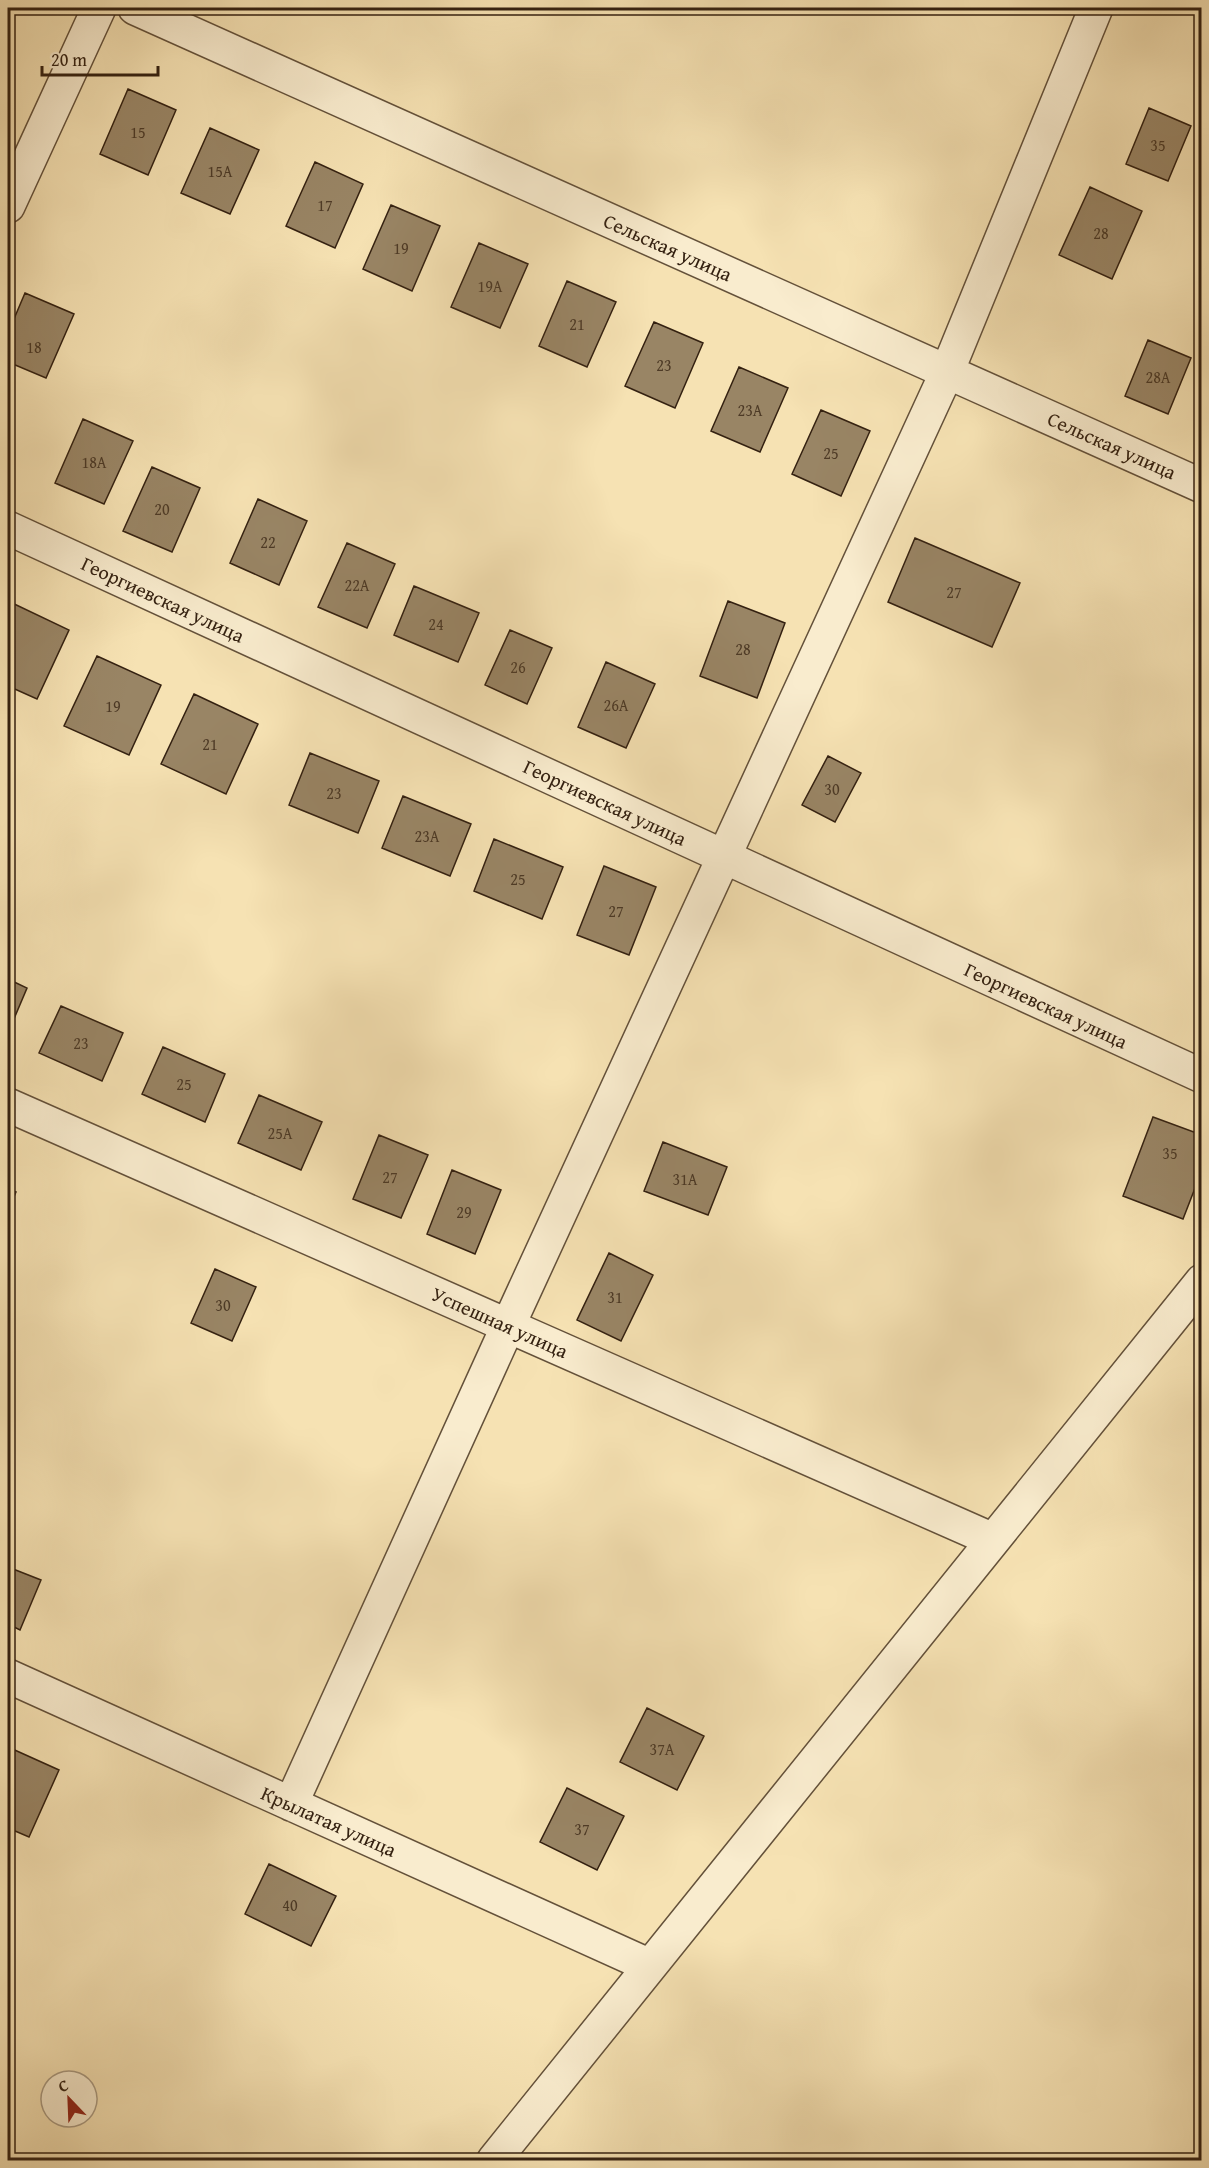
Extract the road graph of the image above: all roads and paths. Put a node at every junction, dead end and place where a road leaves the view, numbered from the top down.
1 (99, 8) edge
2 (135, 8) edge
3 (1096, 8) edge
4 (8, 206) edge
5 (947, 372) junction
6 (1202, 486) edge
7 (8, 528) edge
8 (724, 857) junction
9 (1202, 1076) edge
10 (8, 1105) edge
11 (1202, 1281) edge
12 (508, 1326) junction
13 (993, 1540) junction
14 (8, 1676) edge
15 (291, 1804) junction
16 (650, 1966) junction
17 (494, 2160) edge

1 - 4 lane
2 - 5 lane, Сельская улица
3 - 5 lane
5 - 6 lane, Сельская улица
5 - 8 lane
7 - 8 lane, Георгиевская улица
8 - 9 lane, Георгиевская улица
8 - 12 lane
10 - 12 lane, Успешная улица
11 - 13 lane
12 - 13 lane, Успешная улица
12 - 15 lane
13 - 16 lane
14 - 15 lane, Крылатая улица
15 - 16 lane, Крылатая улица
16 - 17 lane

